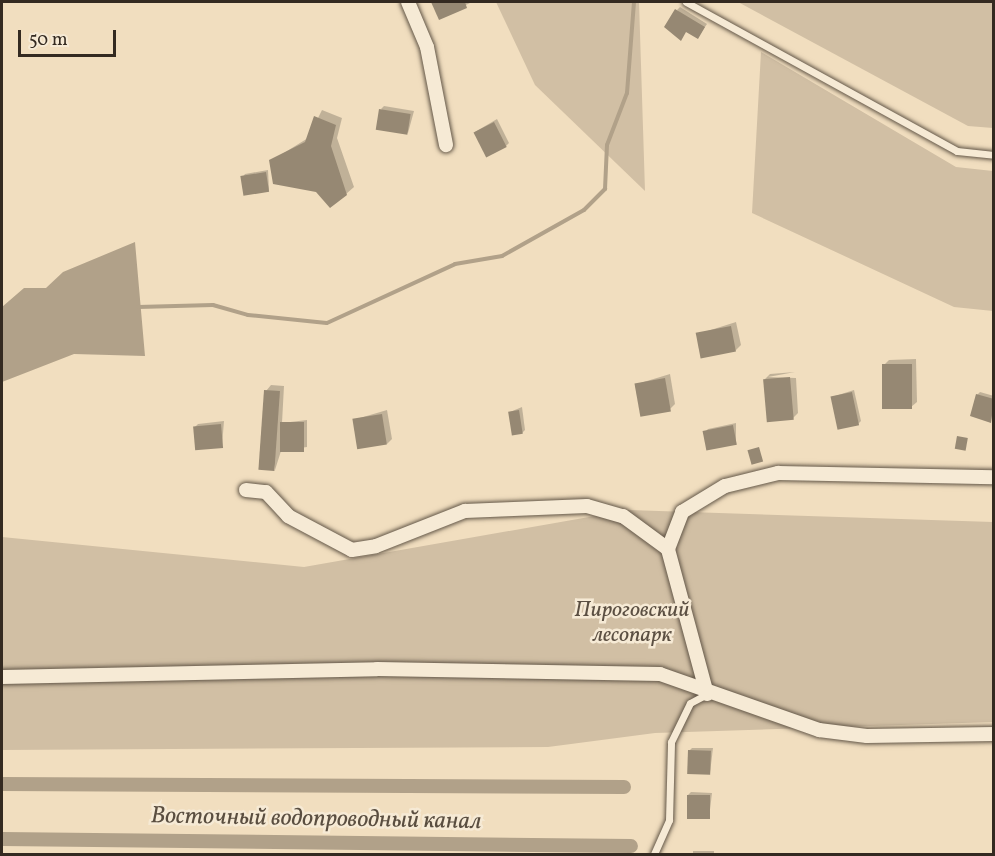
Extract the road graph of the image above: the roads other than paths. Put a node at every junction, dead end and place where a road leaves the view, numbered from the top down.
1 (408, 2) edge
2 (686, 2) edge
3 (447, 145) dead end
4 (993, 155) edge
5 (993, 477) edge
6 (246, 490) dead end
7 (668, 549) junction
8 (2, 677) edge
9 (707, 694) junction
10 (993, 734) edge
11 (654, 855) edge

1 - 3 street
2 - 4 lane
5 - 7 street
6 - 7 street
7 - 9 street
8 - 9 street
9 - 10 street
9 - 11 lane

